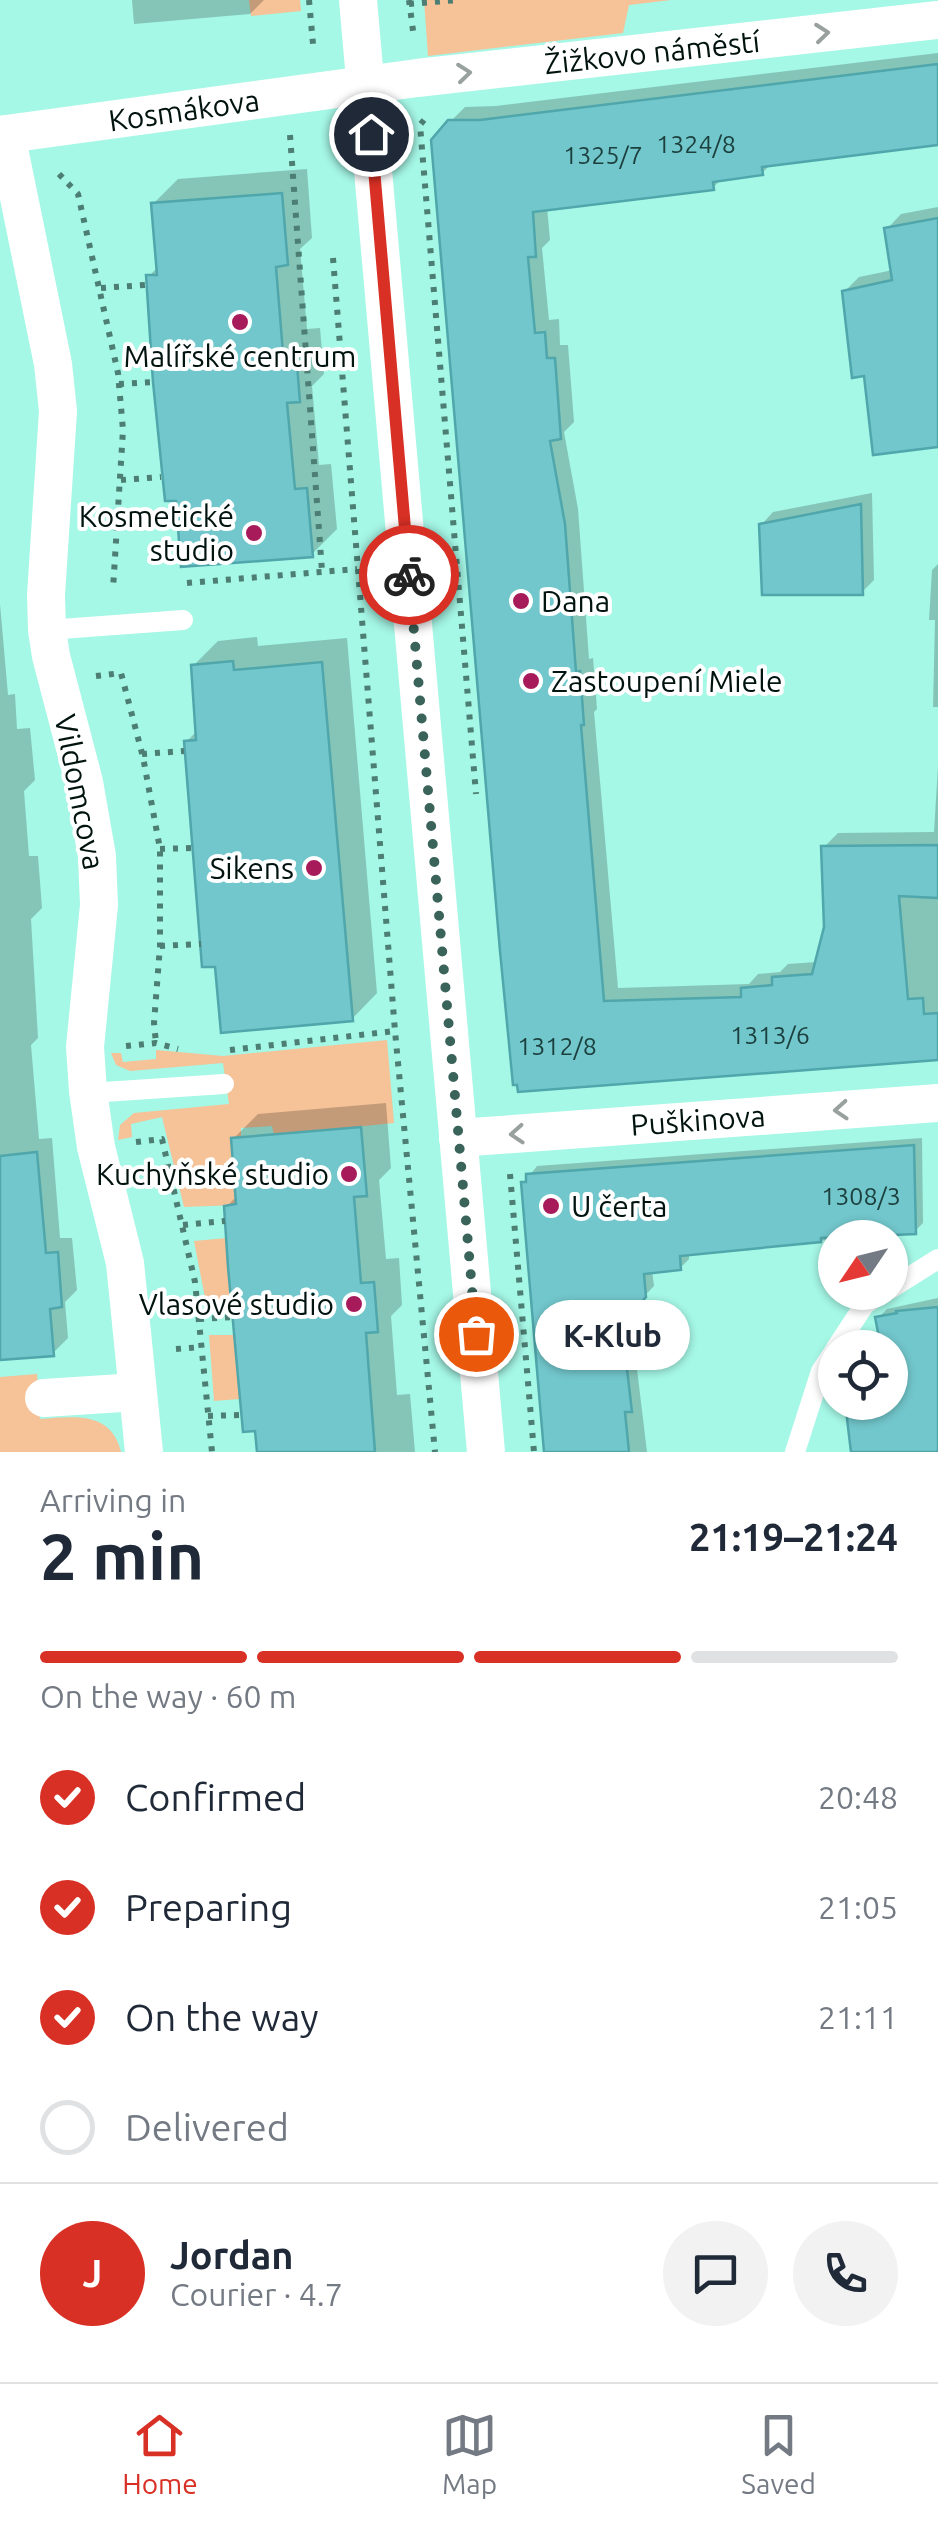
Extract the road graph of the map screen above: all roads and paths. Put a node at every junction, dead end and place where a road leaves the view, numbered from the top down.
1 (309, 0) edge
2 (358, 0) edge
3 (458, 0) edge
4 (410, 4) dead end
5 (938, 20) edge
6 (367, 85) junction
7 (285, 96) junction
8 (432, 112) dead end
9 (3, 134) edge
10 (291, 144) dead end
11 (333, 253) dead end
12 (145, 285) dead end
13 (101, 288) dead end
14 (153, 382) dead end
15 (119, 384) dead end
16 (162, 477) dead end
17 (122, 480) dead end
18 (356, 569) junction
19 (322, 572) junction
20 (170, 584) dead end
21 (132, 587) dead end
22 (46, 612) junction
23 (183, 620) dead end
24 (56, 680) junction
25 (184, 750) dead end
26 (142, 754) junction
27 (476, 800) dead end
28 (193, 848) dead end
29 (160, 849) junction
30 (200, 944) dead end
31 (160, 946) junction
32 (395, 1030) junction
33 (156, 1043) junction
34 (85, 1048) junction
35 (186, 1050) dead end
36 (223, 1051) dead end
37 (224, 1084) dead end
38 (89, 1093) junction
39 (938, 1102) edge
40 (458, 1138) junction
41 (96, 1146) junction
42 (225, 1221) dead end
43 (182, 1224) junction
44 (938, 1259) edge
45 (908, 1277) edge
46 (233, 1317) dead end
47 (199, 1320) junction
48 (818, 1380) edge
49 (137, 1392) junction
50 (44, 1398) dead end
51 (241, 1414) dead end
52 (208, 1416) junction
53 (144, 1452) edge
54 (212, 1452) edge
55 (435, 1452) edge
56 (486, 1452) edge
57 (794, 1452) edge

1 - 7 path
2 - 6 street
3 - 4 path
6 -> 5 street, Žižkovo náměstí
6 - 7 street, Kosmákova
6 - 40 street
7 - 9 street, Kosmákova
8 - 27 path
9 - 22 street, Vildomcova
10 - 19 path
11 - 18 path
12 - 13 path
14 - 15 path
16 - 17 path
18 - 19 path
18 - 32 path
19 - 20 path
21 - 22 path
22 - 23 lane
22 - 24 street, Vildomcova
24 - 26 path
24 - 34 street, Vildomcova
25 - 26 path
26 - 29 path
28 - 29 path
29 - 31 path
30 - 31 path
31 - 33 path
32 - 36 path
32 - 55 path
33 - 34 path
33 - 35 path
34 - 38 street, Vildomcova
37 - 38 lane
38 - 41 street, Vildomcova
39 -> 40 street, Puškinova
40 - 56 street
41 - 43 path
41 - 49 street, Vildomcova
42 - 43 path
43 - 47 path
44 - 45 lane
46 - 47 path
47 - 52 path
48 - 57 lane
49 - 50 street
49 - 53 street, Vildomcova
51 - 52 path
52 - 54 path

